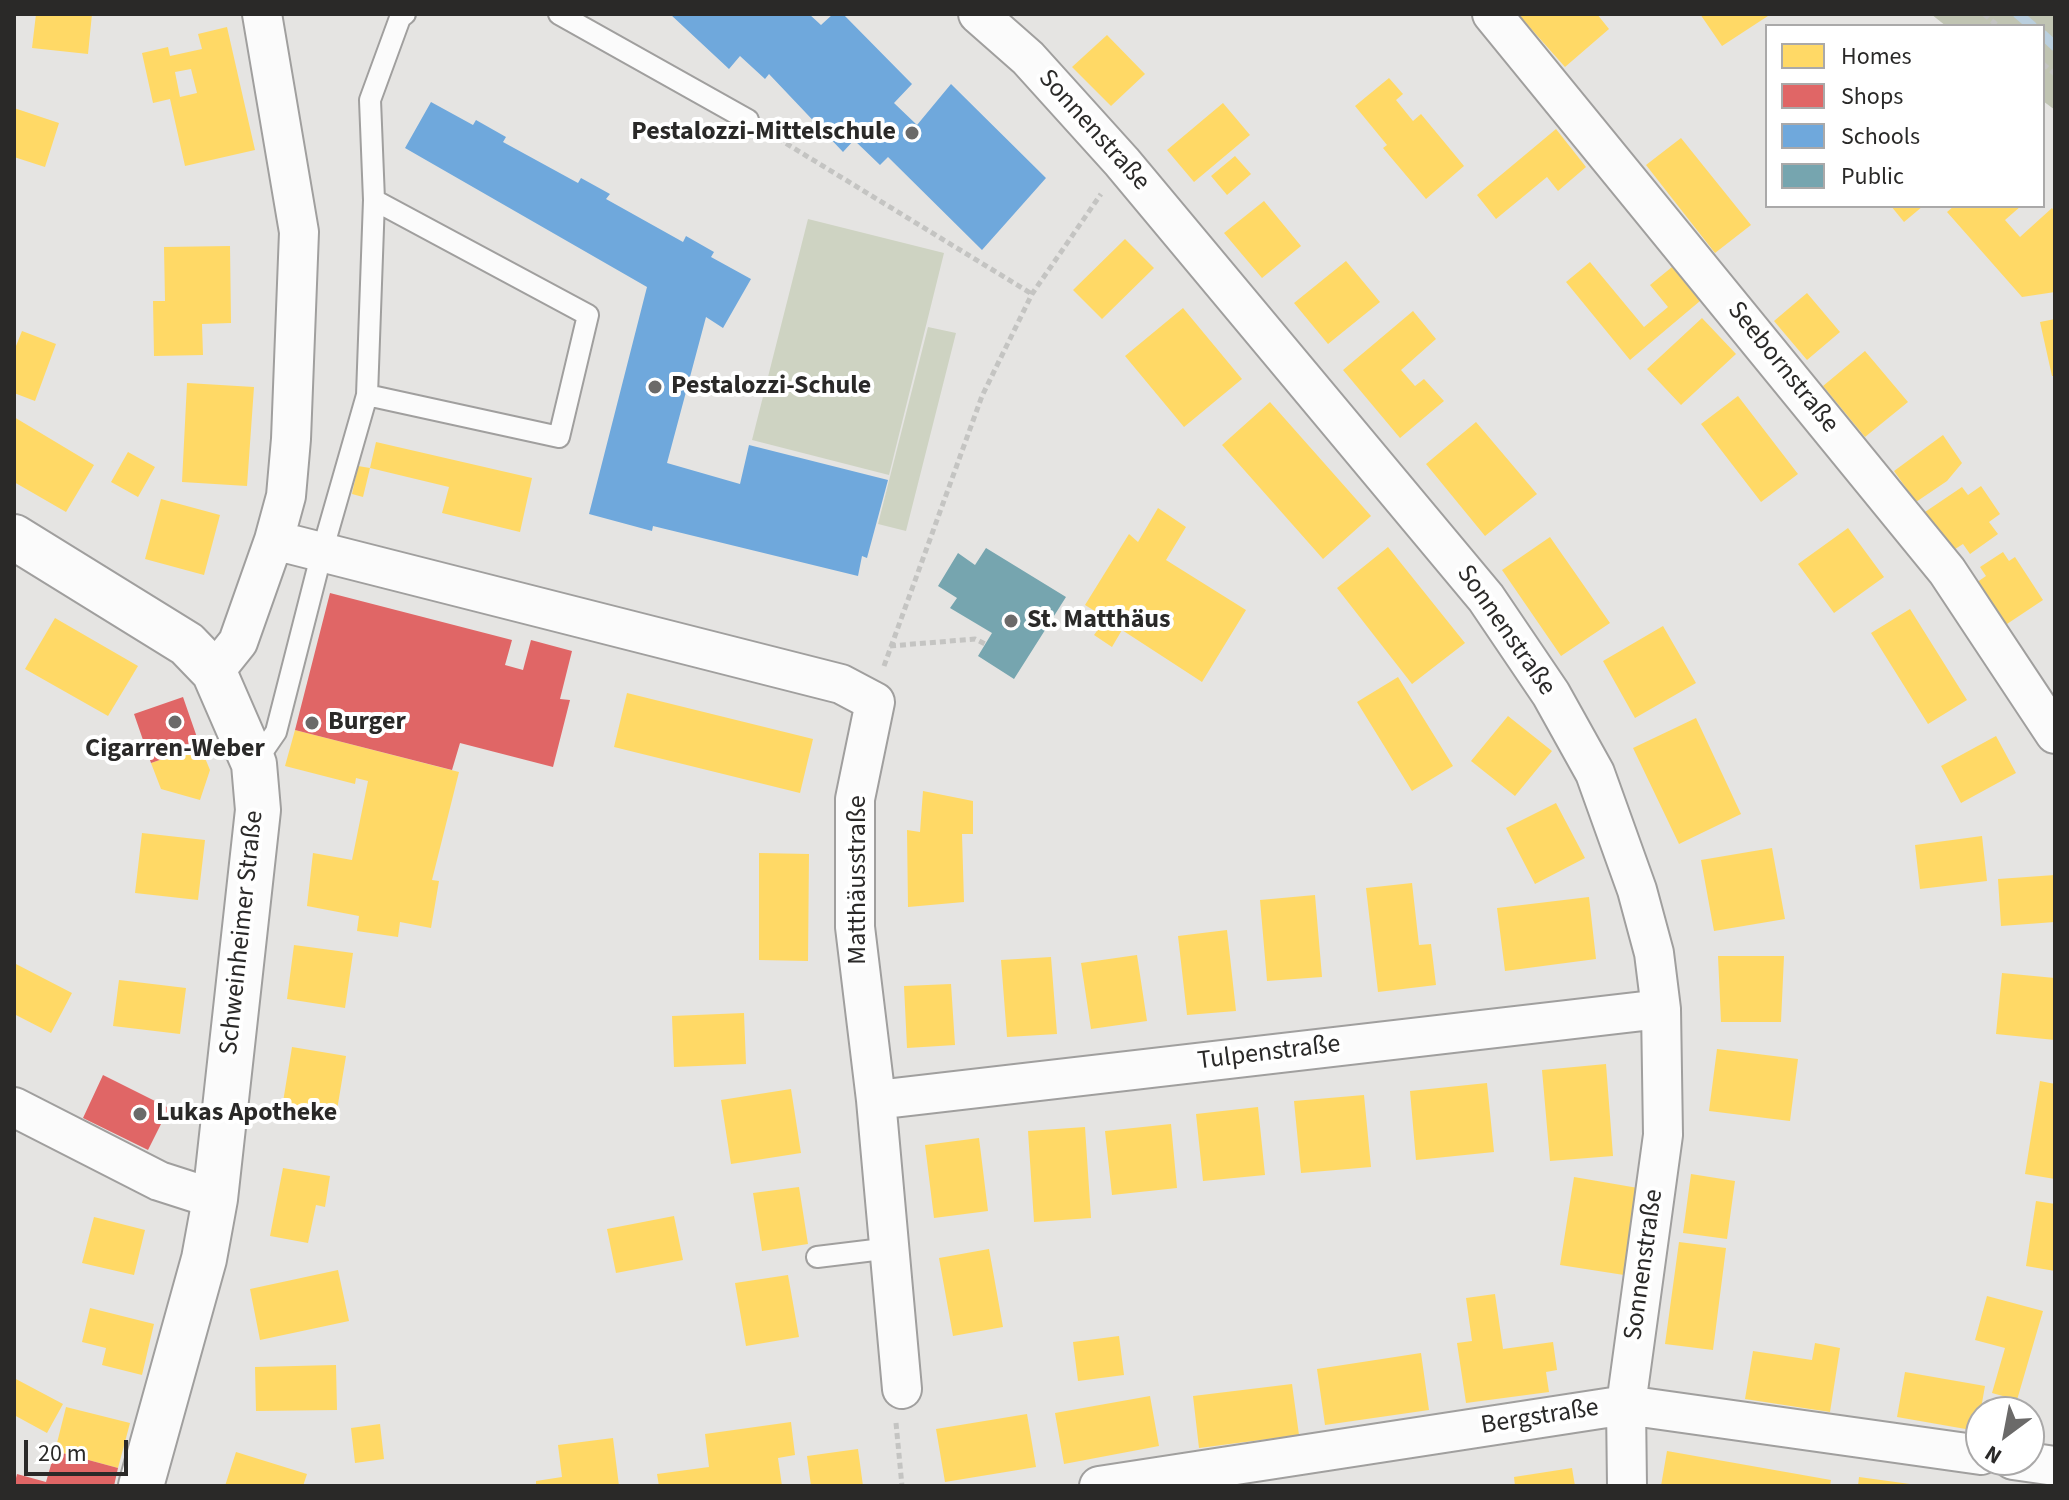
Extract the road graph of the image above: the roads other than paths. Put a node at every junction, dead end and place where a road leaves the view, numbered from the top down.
1 (262, 14) edge
2 (405, 14) edge
3 (559, 14) edge
4 (978, 14) edge
5 (1492, 14) edge
6 (748, 120) road end
7 (374, 200) junction
8 (367, 395) junction
9 (14, 537) edge
10 (274, 540) junction
11 (322, 552) junction
12 (214, 672) junction
13 (2055, 734) edge
14 (254, 764) junction
15 (1661, 1009) junction
16 (876, 1100) junction
17 (14, 1107) edge
18 (215, 1199) junction
19 (891, 1248) junction
20 (817, 1257) dead end
21 (902, 1389) road end
22 (1626, 1405) junction
23 (1965, 1453) edge
24 (141, 1486) edge
25 (1099, 1486) edge
26 (1627, 1486) edge

1 - 10 street
2 - 7 lane
3 - 6 lane
4 - 15 street, Sonnenstraße
5 - 13 street, Seebornstraße
7 - 8 lane
7 - 8 lane
8 - 11 lane
9 - 12 street
10 - 11 street
10 - 12 street
11 - 14 lane
11 - 16 street, Matthäusstraße
12 - 14 street, Schweinheimer Straße
14 - 18 street, Schweinheimer Straße
15 - 16 street, Tulpenstraße
15 - 22 street, Sonnenstraße
16 - 19 street, Matthäusstraße
17 - 18 street
18 - 24 street, Schweinheimer Straße
19 - 20 lane
19 - 21 street, Matthäusstraße
22 - 23 street, Bergstraße
22 - 25 street, Bergstraße
22 - 26 street, Sonnenstraße

